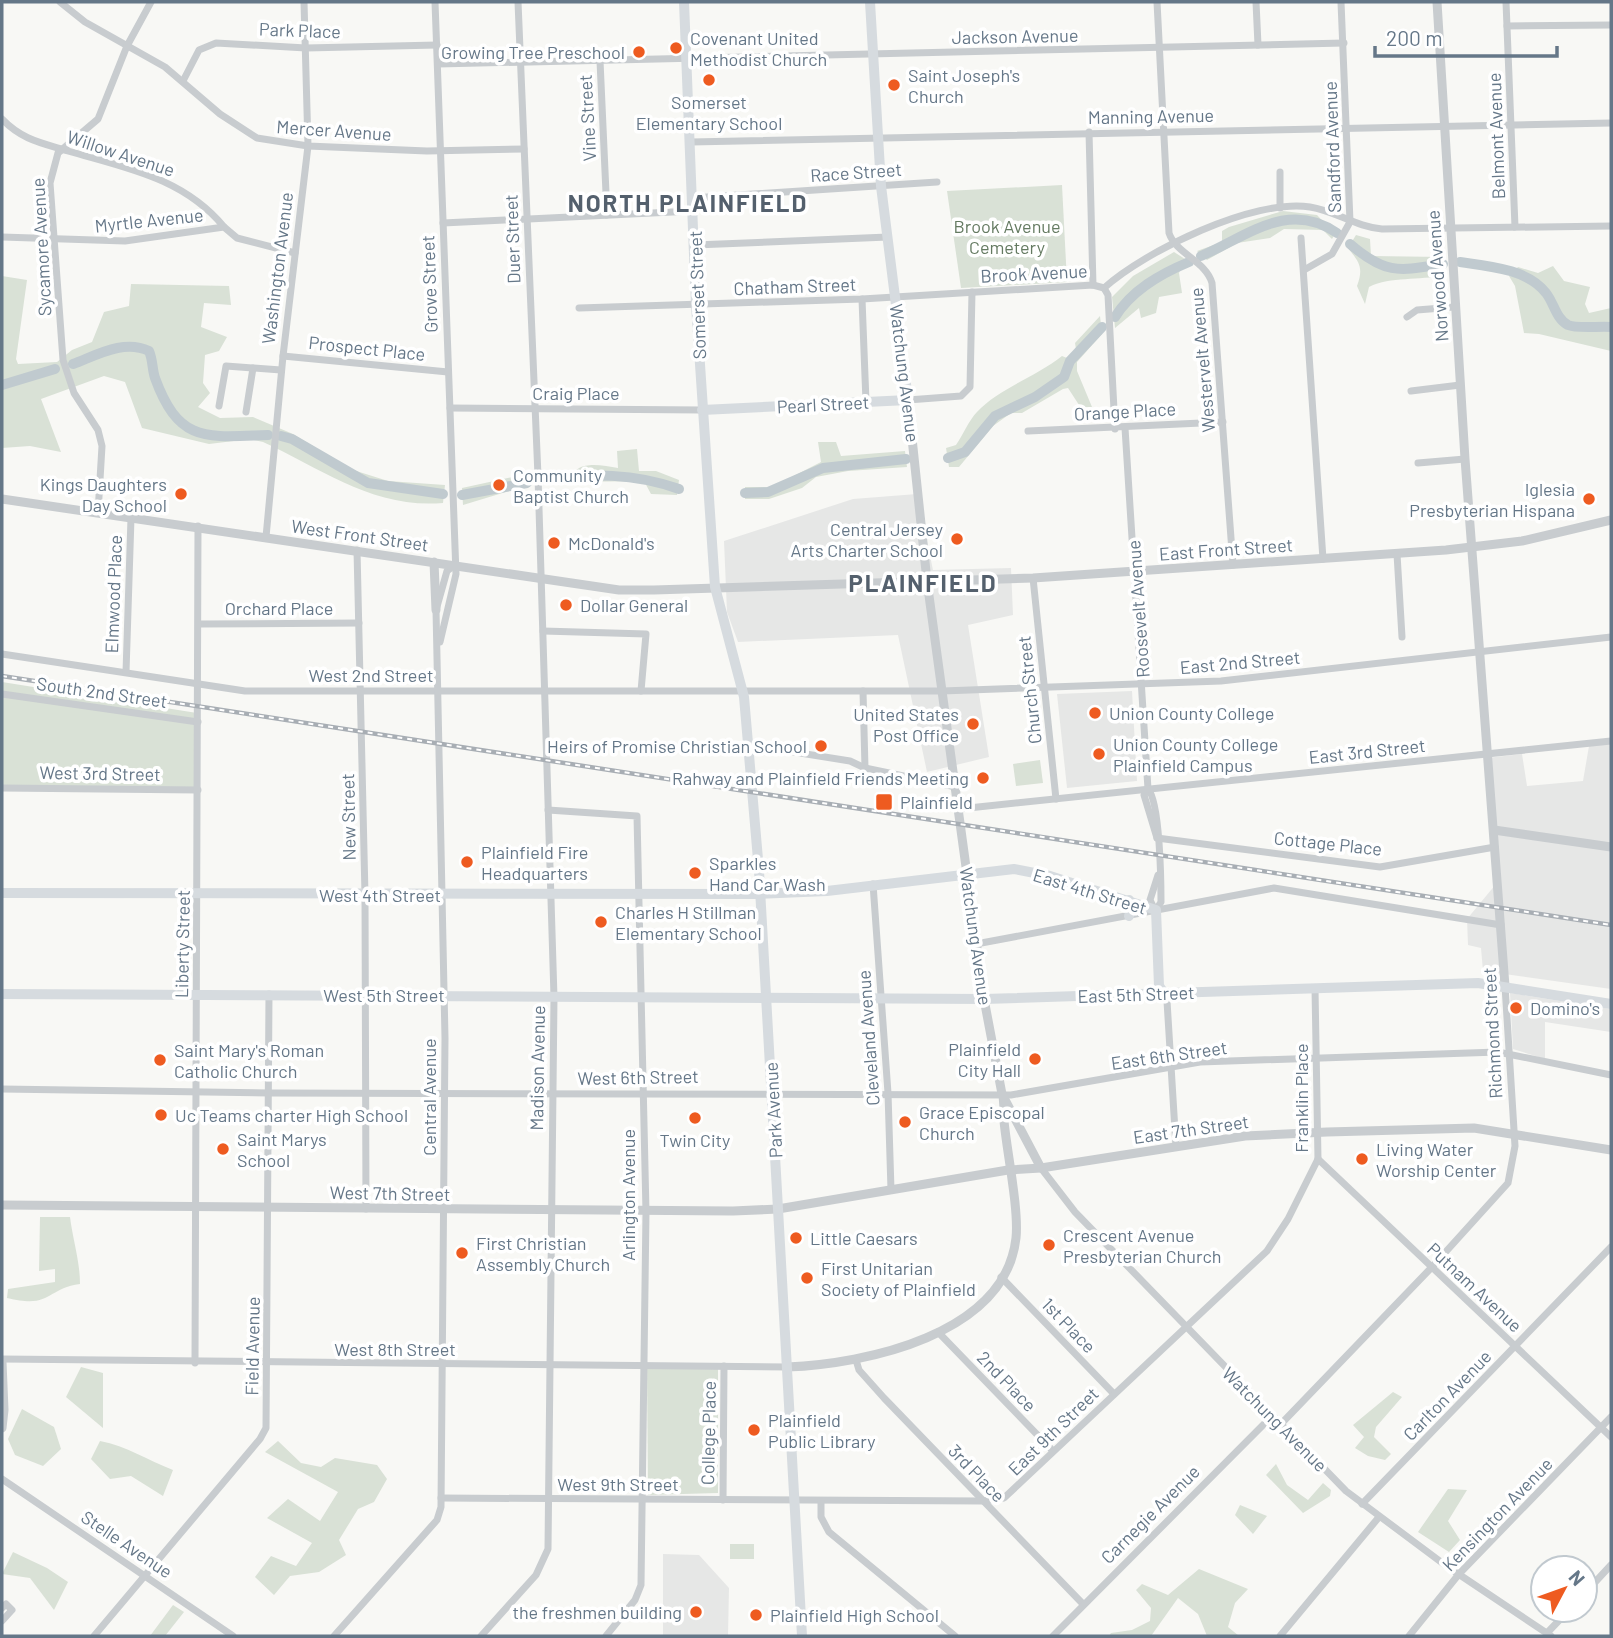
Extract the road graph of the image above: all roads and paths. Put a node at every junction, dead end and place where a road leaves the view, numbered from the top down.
1 (60, 2) edge
2 (151, 2) edge
3 (304, 2) edge
4 (435, 2) edge
5 (518, 2) edge
6 (684, 2) edge
7 (870, 2) edge
8 (1157, 2) edge
9 (1256, 2) edge
10 (1341, 2) edge
11 (1437, 2) edge
12 (1506, 2) edge
13 (1611, 25) edge
14 (1507, 26) junction
15 (1344, 43) junction
16 (1258, 45) junction
17 (127, 46) junction
18 (437, 46) junction
19 (306, 48) junction
20 (1159, 48) junction
21 (873, 54) junction
22 (687, 58) junction
23 (600, 61) junction
24 (520, 63) junction
25 (438, 64) junction
26 (183, 81) junction
27 (2, 119) edge
28 (1611, 123) edge
29 (1511, 125) junction
30 (1443, 127) junction
31 (1348, 129) junction
32 (1089, 132) junction
33 (1163, 132) junction
34 (880, 138) junction
35 (691, 142) junction
36 (308, 146) junction
37 (62, 149) junction
38 (524, 149) junction
39 (441, 150) junction
40 (1280, 172) dead end
41 (937, 182) dead end
42 (881, 186) junction
43 (693, 198) junction
44 (1280, 208) junction
45 (694, 211) junction
46 (607, 215) junction
47 (527, 219) junction
48 (443, 223) junction
49 (1349, 226) junction
50 (1611, 226) edge
51 (224, 227) junction
52 (1515, 227) junction
53 (1449, 229) junction
54 (2, 237) edge
55 (888, 237) junction
56 (1301, 238) dead end
57 (54, 240) junction
58 (1173, 243) junction
59 (695, 245) junction
60 (295, 253) junction
61 (1304, 270) junction
62 (1093, 285) junction
63 (1104, 288) junction
64 (972, 292) junction
65 (896, 298) junction
66 (862, 299) junction
67 (696, 305) junction
68 (1454, 307) junction
69 (579, 308) dead end
70 (1407, 317) dead end
71 (283, 355) junction
72 (253, 368) junction
73 (281, 370) junction
74 (448, 372) junction
75 (1460, 385) junction
76 (1411, 391) dead end
77 (908, 400) junction
78 (866, 402) junction
79 (219, 406) dead end
80 (450, 408) junction
81 (534, 408) junction
82 (702, 410) junction
83 (246, 412) dead end
84 (1223, 422) junction
85 (1125, 428) junction
86 (1115, 429) junction
87 (1028, 431) dead end
88 (1465, 459) junction
89 (1418, 463) dead end
90 (538, 476) joint
91 (2, 499) edge
92 (98, 513) junction
93 (131, 518) junction
94 (1611, 520) edge
95 (198, 526) junction
96 (266, 537) junction
97 (1473, 548) junction
98 (357, 550) junction
99 (1397, 554) junction
100 (1323, 559) junction
101 (434, 562) junction
102 (455, 565) junction
103 (1233, 565) junction
104 (1136, 571) junction
105 (541, 578) junction
106 (1033, 578) junction
107 (927, 580) junction
108 (715, 587) junction
109 (436, 610) junction
110 (199, 624) junction
111 (359, 624) junction
112 (543, 631) junction
113 (1611, 637) edge
114 (1402, 638) dead end
115 (439, 644) junction
116 (1481, 652) junction
117 (2, 654) edge
118 (126, 672) junction
119 (198, 684) junction
120 (1143, 685) junction
121 (1044, 687) junction
122 (359, 691) junction
123 (439, 691) junction
124 (641, 691) junction
125 (863, 691) junction
126 (942, 691) junction
127 (545, 692) junction
128 (743, 692) junction
129 (2, 694) edge
130 (198, 722) junction
131 (1611, 741) edge
132 (749, 745) junction
133 (1489, 755) junction
134 (865, 768) junction
135 (956, 787) junction
136 (2, 788) edge
137 (1148, 789) junction
138 (198, 790) junction
139 (1056, 799) junction
140 (959, 809) junction
141 (548, 810) junction
142 (1494, 830) junction
143 (1157, 838) junction
144 (1495, 847) junction
145 (1611, 847) edge
146 (966, 873) junction
147 (873, 884) junction
148 (199, 892) junction
149 (2, 893) edge
150 (759, 894) junction
151 (365, 895) junction
152 (442, 895) junction
153 (551, 895) junction
154 (640, 896) junction
155 (1129, 900) junction
156 (1156, 911) junction
157 (1129, 916) junction
158 (1501, 926) junction
159 (976, 944) junction
160 (1505, 986) junction
161 (1315, 988) junction
162 (1164, 993) junction
163 (2, 994) edge
164 (270, 994) junction
165 (197, 996) junction
166 (364, 996) junction
167 (444, 996) junction
168 (554, 997) junction
169 (641, 998) junction
170 (766, 999) junction
171 (984, 999) junction
172 (882, 1000) junction
173 (1611, 1004) edge
174 (1510, 1057) junction
175 (1317, 1058) junction
176 (1171, 1069) junction
177 (1611, 1075) edge
178 (2, 1088) edge
179 (365, 1091) junction
180 (197, 1092) junction
181 (444, 1092) junction
182 (643, 1092) junction
183 (771, 1092) junction
184 (270, 1093) junction
185 (888, 1093) junction
186 (1002, 1094) junction
187 (553, 1095) junction
188 (1003, 1121) joint
189 (1319, 1132) junction
190 (1514, 1133) junction
191 (1176, 1147) junction
192 (1611, 1150) edge
193 (1318, 1159) junction
194 (1041, 1168) junction
195 (1008, 1170) junction
196 (891, 1190) junction
197 (2, 1205) edge
198 (195, 1207) junction
199 (268, 1208) junction
200 (366, 1209) junction
201 (778, 1209) junction
202 (444, 1210) junction
203 (552, 1211) junction
204 (646, 1212) junction
205 (1611, 1247) edge
206 (1432, 1267) junction
207 (1001, 1277) junction
208 (1184, 1327) junction
209 (938, 1332) junction
210 (1516, 1347) junction
211 (856, 1360) junction
212 (2, 1361) edge
213 (195, 1363) junction
214 (269, 1364) junction
215 (642, 1364) junction
216 (443, 1365) junction
217 (550, 1365) junction
218 (724, 1366) junction
219 (787, 1367) junction
220 (1114, 1394) junction
221 (1271, 1417) junction
222 (1611, 1417) edge
223 (1280, 1425) junction
224 (1601, 1427) junction
225 (2, 1428) edge
226 (1611, 1437) edge
227 (1053, 1451) junction
228 (2, 1479) edge
229 (441, 1498) junction
230 (642, 1499) junction
231 (549, 1500) junction
232 (723, 1500) junction
233 (794, 1501) junction
234 (821, 1502) junction
235 (982, 1502) junction
236 (1362, 1504) junction
237 (1379, 1517) junction
238 (1611, 1565) edge
239 (1459, 1574) junction
240 (146, 1576) junction
241 (1599, 1578) edge
242 (1082, 1603) junction
243 (2, 1608) edge
244 (2, 1621) edge
245 (1549, 1635) edge
246 (94, 1636) edge
247 (233, 1636) edge
248 (334, 1636) edge
249 (481, 1636) edge
250 (606, 1636) edge
251 (802, 1636) edge
252 (955, 1636) edge
253 (1053, 1636) edge
254 (1280, 1636) edge
255 (1409, 1636) edge

1 - 17 street, Mercer Avenue
2 - 17 street
3 - 19 street, Washington Avenue
4 - 18 street, Grove Street
5 - 24 street, Duer Street
6 - 22 main road, Somerset Street
7 - 21 main road, Watchung Avenue
8 - 20 street
9 - 16 street
10 - 15 street, Sandford Avenue
11 - 30 street, Norwood Avenue
12 - 14 street, Belmont Avenue
13 - 14 street
14 - 29 street, Belmont Avenue
15 - 16 street, Jackson Avenue
15 - 31 street, Sandford Avenue
16 - 20 street, Jackson Avenue
17 - 26 street, Mercer Avenue
17 - 37 street
18 - 19 street, Park Place
18 - 25 street, Grove Street
19 - 26 street, Park Place
19 - 36 street, Washington Avenue
20 - 21 street, Jackson Avenue
20 - 33 street
21 - 22 street, Jackson Avenue
21 - 34 main road, Watchung Avenue
22 - 23 street
22 - 35 main road, Somerset Street
23 - 24 street
23 - 46 street, Vine Street
24 - 25 street
24 - 38 street, Duer Street
25 - 39 street, Grove Street
26 - 36 street, Mercer Avenue
27 - 37 street, Willow Avenue
28 - 29 street, Manning Avenue
29 - 30 street, Manning Avenue
29 - 52 street, Belmont Avenue
30 - 31 street, Manning Avenue
30 - 53 street, Norwood Avenue
31 - 33 street, Manning Avenue
31 - 49 street, Sandford Avenue
32 - 33 street, Manning Avenue
32 - 34 street, Manning Avenue
32 - 62 street
33 - 58 street
34 - 35 street, Manning Avenue
34 - 42 main road, Watchung Avenue
35 - 43 main road, Somerset Street
36 - 39 street, Mercer Avenue
36 - 60 street, Washington Avenue
37 - 51 street, Willow Avenue
37 - 57 street, Sycamore Avenue
38 - 39 street, Mercer Avenue
38 - 47 street, Duer Street
39 - 48 street, Grove Street
40 - 44 street
41 - 42 street, Race Street
42 - 43 street, Race Street
42 - 55 main road, Watchung Avenue
43 - 45 main road, Somerset Street
44 - 49 street, Brook Avenue
44 - 58 street, Brook Avenue
45 - 46 street
45 - 59 main road, Somerset Street
46 - 47 street
47 - 48 street
47 - 81 street, Duer Street
48 - 74 street, Grove Street
49 - 53 street, Brook Avenue
49 - 61 street, Sandford Avenue
50 - 52 street, Brook Avenue
51 - 57 street, Myrtle Avenue
51 - 60 street, Myrtle Avenue
52 - 53 street, Brook Avenue
53 - 68 street, Norwood Avenue
54 - 57 street, Myrtle Avenue
55 - 59 street
55 - 65 main road, Watchung Avenue
56 - 61 street
57 - 92 street, Sycamore Avenue
58 - 63 street, Brook Avenue
58 - 84 street, Westervelt Avenue
59 - 67 main road, Somerset Street
60 - 71 street, Washington Avenue
61 - 100 street
62 - 63 street, Brook Avenue
62 - 64 street, Brook Avenue
63 - 86 street
64 - 65 street, Brook Avenue
64 - 77 street, Pearl Street
65 - 66 street, Chatham Street
65 - 77 main road, Watchung Avenue
66 - 67 street, Chatham Street
66 - 78 street
67 - 69 street, Chatham Street
67 - 82 main road, Somerset Street
68 - 70 street
68 - 75 street, Norwood Avenue
71 - 73 street, Washington Avenue
71 - 74 street, Prospect Place
72 - 73 street
72 - 79 street
72 - 83 street
73 - 96 street, Washington Avenue
74 - 80 street, Grove Street
75 - 76 street
75 - 88 street, Norwood Avenue
77 - 78 main road, Pearl Street
77 - 107 street, Watchung Avenue
78 - 82 main road, Pearl Street
80 - 81 street, Craig Place
80 - 102 street, Grove Street
81 - 82 street, Craig Place
81 - 90 street, Duer Street
82 - 108 main road, Somerset Street
84 - 85 street, Orange Place
84 - 103 street, Westervelt Avenue
85 - 86 street, Orange Place
85 - 104 street, Roosevelt Avenue
86 - 87 street, Orange Place
88 - 89 street
88 - 97 street, Norwood Avenue
90 - 105 street, Madison Avenue
91 - 92 street, West Front Street
92 - 93 street, West Front Street
93 - 95 street, West Front Street
93 - 118 street, Elmwood Place
94 - 97 street, East Front Street
95 - 96 street, West Front Street
95 - 110 street, Liberty Street
96 - 98 street, West Front Street
97 - 99 street, East Front Street
97 - 116 street, Richmond Street
98 - 101 street, West Front Street
98 - 111 street, New Street
99 - 100 street, East Front Street
99 - 114 street
100 - 103 street, East Front Street
101 - 102 street, West Front Street
101 - 109 street
102 - 105 street, West Front Street
102 - 109 street, Central Avenue
102 - 115 street, Central Avenue
103 - 104 street, East Front Street
104 - 106 street, East Front Street
104 - 120 street, Roosevelt Avenue
105 - 108 street, West Front Street
105 - 112 street, Madison Avenue
106 - 107 street, East Front Street
106 - 121 street, Church Street
107 - 108 street, East Front Street
107 - 126 street, Watchung Avenue
108 - 128 main road, Park Avenue
109 - 115 street, Central Avenue
110 - 111 street, Orchard Place
110 - 119 street, Liberty Street
111 - 122 street, New Street
112 - 124 street
112 - 127 street, Madison Avenue
113 - 116 street, East 2nd Street
115 - 123 street, Central Avenue
116 - 120 street, East 2nd Street
116 - 133 street, Richmond Street
117 - 118 street, West 2nd Street
118 - 119 street, West 2nd Street
119 - 122 street, West 2nd Street
119 - 130 street, Liberty Street
120 - 121 street, East 2nd Street
120 - 137 street, Roosevelt Avenue
121 - 126 street, East 2nd Street
121 - 139 street, Church Street
122 - 123 street, West 2nd Street
122 - 151 street, New Street
123 - 127 street, West 2nd Street
123 - 152 street, Central Avenue
124 - 127 street, West 2nd Street
124 - 128 street, West 2nd Street
125 - 126 street, East 2nd Street
125 - 128 street, East 2nd Street
125 - 134 street
126 - 135 street, Watchung Avenue
127 - 141 street, Madison Avenue
128 - 132 main road, Park Avenue
129 - 130 street, South 2nd Street
130 - 138 street, Liberty Street
131 - 133 street, East 3rd Street
132 - 134 street
132 - 150 main road, Park Avenue
133 - 137 street, East 3rd Street
133 - 142 street, Richmond Street
134 - 135 street
135 - 140 street, Watchung Avenue
136 - 138 street, West 3rd Street
137 - 139 street, East 3rd Street
137 - 143 street, Roosevelt Avenue
138 - 148 street, Liberty Street
139 - 140 street, East 3rd Street
140 - 146 street, Watchung Avenue
141 - 153 street, Madison Avenue
141 - 154 street, Arlington Avenue
142 - 144 street, Richmond Street
142 - 145 street
143 - 144 street, Cottage Place
143 - 156 street, Roosevelt Avenue
144 - 158 street, Richmond Street
146 - 147 main road, East 4th Street
146 - 155 main road, East 4th Street
146 - 159 street, Watchung Avenue
147 - 150 main road, East 4th Street
147 - 172 street, Cleveland Avenue
148 - 149 main road, West 4th Street
148 - 151 main road, West 4th Street
148 - 165 street, Liberty Street
150 - 154 main road, West 4th Street
150 - 170 main road, Park Avenue
151 - 152 main road, West 4th Street
151 - 166 street, New Street
152 - 153 main road, West 4th Street
152 - 167 street, Central Avenue
153 - 154 main road, West 4th Street
153 - 168 street, Madison Avenue
154 - 169 street, Arlington Avenue
155 - 156 main road, East 4th Street
155 - 157 main road
156 - 157 street
156 - 158 street, East 4th Street
156 - 162 main road, Roosevelt Avenue
157 - 159 street
158 - 160 street, Richmond Street
159 - 171 street, Watchung Avenue
160 - 161 main road, East 5th Street
160 - 173 main road, East 5th Street
160 - 174 street, Richmond Street
161 - 162 main road, East 5th Street
161 - 175 street, Franklin Place
162 - 171 main road, East 5th Street
162 - 176 street, Roosevelt Avenue
163 - 165 main road, West 5th Street
164 - 165 main road, West 5th Street
164 - 166 main road, West 5th Street
164 - 184 street, Field Avenue
165 - 180 street, Liberty Street
166 - 167 main road, West 5th Street
166 - 179 street, New Street
167 - 168 main road, West 5th Street
167 - 181 street, Central Avenue
168 - 169 main road, West 5th Street
168 - 187 street, Madison Avenue
169 - 170 main road, West 5th Street
169 - 182 street, Arlington Avenue
170 - 172 main road, East 5th Street
170 - 183 main road, Park Avenue
171 - 172 main road, East 5th Street
171 - 186 street, Watchung Avenue
172 - 185 street, Cleveland Avenue
174 - 175 street, East 6th Street
174 - 177 street, East 6th Street
174 - 190 street, Richmond Street
175 - 176 street, East 6th Street
175 - 189 street, Franklin Place
176 - 186 street, East 6th Street
176 - 191 street, Roosevelt Avenue
178 - 180 street, West 6th Street
179 - 181 street, West 6th Street
179 - 184 street, West 6th Street
179 - 200 street, New Street
180 - 184 street, West 6th Street
180 - 198 street, Liberty Street
181 - 187 street, West 6th Street
181 - 202 street, Central Avenue
182 - 183 street, West 6th Street
182 - 187 street, West 6th Street
182 - 204 street, Arlington Avenue
183 - 185 street, East 6th Street
183 - 201 main road, Park Avenue
184 - 199 street, Field Avenue
185 - 186 street, East 6th Street
185 - 196 street, Cleveland Avenue
186 - 188 street
186 - 194 street, Watchung Avenue
187 - 203 street, Madison Avenue
188 - 195 street
189 - 190 street, East 7th Street
189 - 191 street, East 7th Street
189 - 193 street, Franklin Place
190 - 192 street, East 7th Street
190 - 206 street, Richmond Street
191 - 194 street, East 7th Street
193 - 206 street, Putnam Avenue
193 - 208 street, Franklin Place
194 - 195 street, East 7th Street
194 - 208 street, Watchung Avenue
195 - 196 street, East 7th Street
195 - 207 street
196 - 201 street, East 7th Street
197 - 198 street, West 7th Street
198 - 199 street, West 7th Street
198 - 213 street, Liberty Street
199 - 200 street, West 7th Street
199 - 214 street, Field Avenue
200 - 202 street, West 7th Street
201 - 204 street, West 7th Street
201 - 219 main road, Park Avenue
202 - 203 street, West 7th Street
202 - 216 street, Central Avenue
203 - 204 street, West 7th Street
203 - 217 street, Madison Avenue
204 - 215 street, Arlington Avenue
205 - 210 street, Carlton Avenue
206 - 210 street, Putnam Avenue
206 - 223 street, Richmond Street
207 - 209 street
207 - 220 street, 1st Place
208 - 220 street, East 9th Street
208 - 221 street, Watchung Avenue
209 - 211 street
209 - 227 street, 2nd Place
210 - 224 street, Putnam Avenue
210 - 236 street, Carlton Avenue
211 - 219 street
211 - 235 street, 3rd Place
212 - 213 street, West 8th Street
212 - 225 street
213 - 214 street, West 8th Street
214 - 216 street, West 8th Street
214 - 240 street, Field Avenue
215 - 217 street, West 8th Street
215 - 218 street, West 8th Street
215 - 230 street, Arlington Avenue
216 - 217 street, West 8th Street
216 - 229 street, Central Avenue
217 - 231 street, Madison Avenue
218 - 219 street, West 8th Street
218 - 232 street, College Place
219 - 233 main road, Park Avenue
220 - 227 street, East 9th Street
221 - 223 street, Watchung Avenue
221 - 242 street, Carnegie Avenue
222 - 224 street, Kensington Avenue
223 - 236 street, Watchung Avenue
224 - 226 street, Putnam Avenue
224 - 239 street, Kensington Avenue
227 - 235 street, East 9th Street
228 - 240 street, Stelle Avenue
229 - 231 street, West 9th Street
229 - 248 street, Central Avenue
230 - 231 street, West 9th Street
230 - 232 street, West 9th Street
230 - 250 street, Arlington Avenue
231 - 249 street, Madison Avenue
232 - 233 street, West 9th Street
233 - 234 street, East 9th Street
233 - 251 main road, Park Avenue
234 - 235 street, East 9th Street
234 - 252 street
235 - 242 street, 3rd Place
236 - 237 street, Watchung Avenue
237 - 239 street, Watchung Avenue
237 - 254 street
238 - 241 street
239 - 245 street, Watchung Avenue
239 - 255 street, Kensington Avenue
240 - 246 street, Field Avenue
240 - 247 street, Stelle Avenue
242 - 253 street, Carnegie Avenue
243 - 244 street

